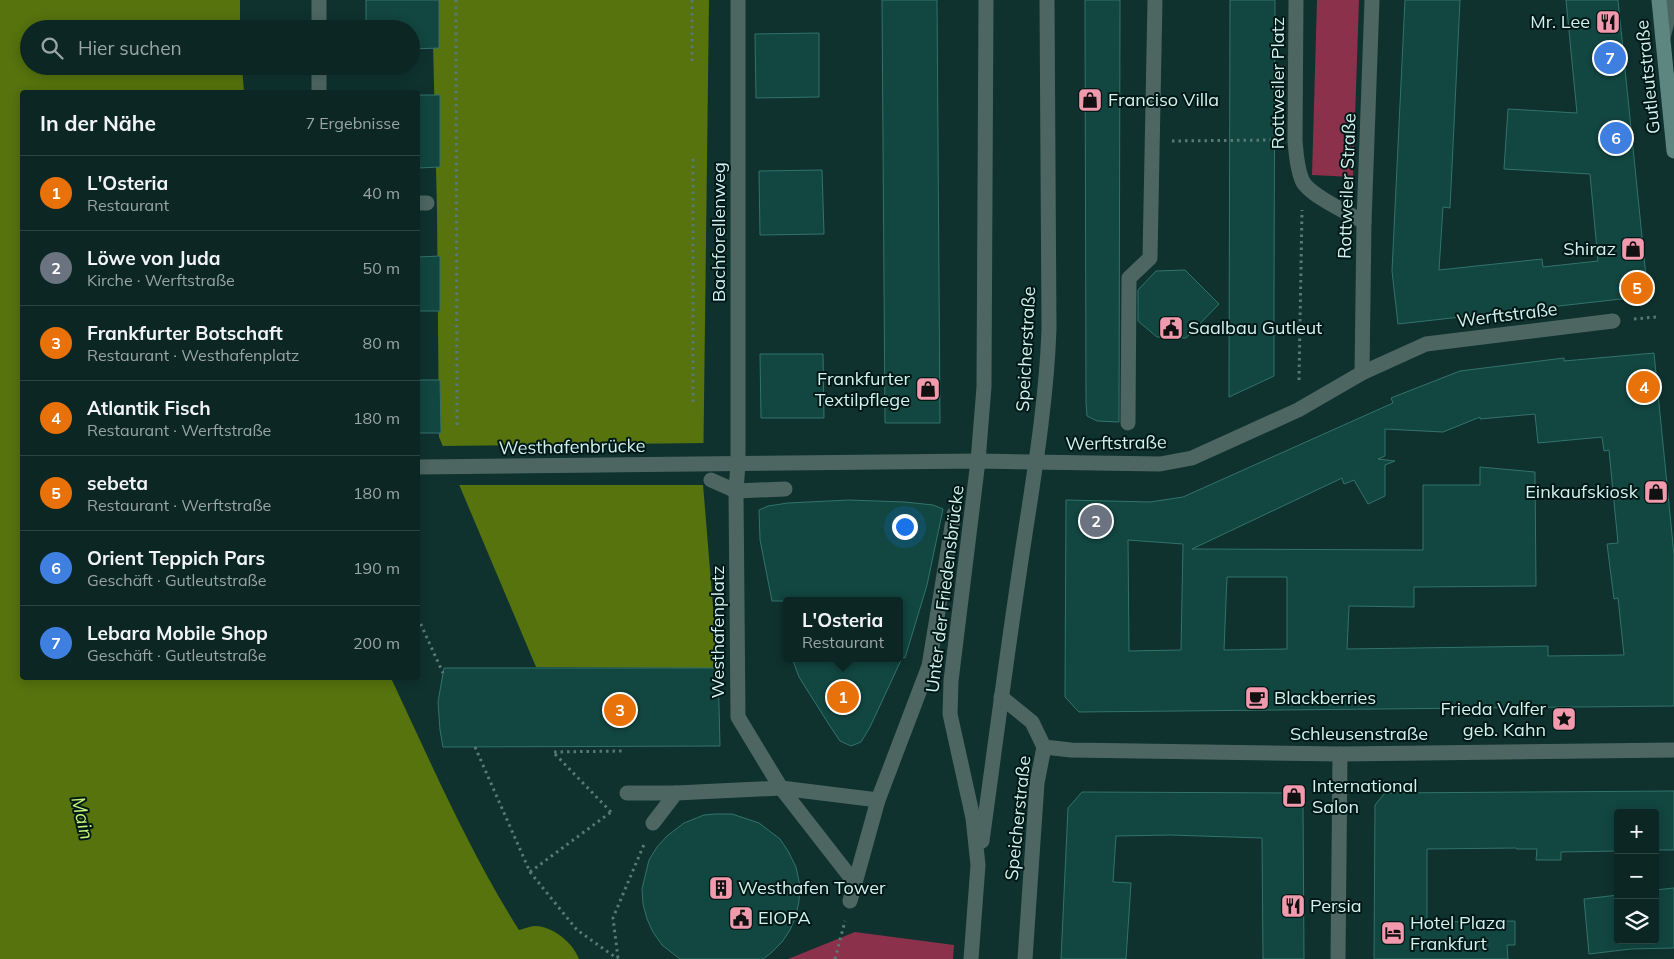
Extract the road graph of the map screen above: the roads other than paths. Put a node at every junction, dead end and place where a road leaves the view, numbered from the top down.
1 (319, 0) edge
2 (738, 0) edge
3 (986, 0) edge
4 (1047, 0) edge
5 (1155, 0) edge
6 (1296, 0) edge
7 (1372, 0) edge
8 (1659, 0) edge
9 (1673, 0) edge
10 (319, 20) edge
11 (1663, 38) junction
12 (319, 75) edge
13 (319, 90) edge
14 (1674, 150) edge
15 (1364, 222) junction
16 (1614, 321) dead end
17 (1362, 373) junction
18 (1128, 423) dead end
19 (978, 461) junction
20 (1037, 462) junction
21 (712, 464) joint
22 (738, 464) junction
23 (420, 467) edge
24 (711, 480) dead end
25 (785, 489) dead end
26 (736, 491) junction
27 (954, 514) dead end
28 (1001, 697) junction
29 (1044, 747) junction
30 (1674, 750) edge
31 (1340, 754) junction
32 (781, 788) junction
33 (627, 792) dead end
34 (676, 792) junction
35 (878, 800) junction
36 (653, 823) dead end
37 (978, 865) junction
38 (855, 883) junction
39 (850, 901) road end
40 (971, 959) edge
41 (1025, 959) edge
42 (1338, 959) edge

1 - 10 street
2 - 22 street, Bachforellenweg
3 - 19 street
4 - 20 street, Speicherstraße
5 - 18 street
6 - 15 street, Rottweiler Platz
7 - 15 street, Rottweiler Straße
8 - 11 main road, Gutleutstraße
9 - 11 street
11 - 14 main road, Gutleutstraße
12 - 13 street
15 - 17 street, Rottweiler Straße
16 - 17 street, Werftstraße
17 - 20 street, Werftstraße
19 - 20 street, Werftstraße
19 - 22 street, Werftstraße
19 - 37 street, Unter der Friedensbrücke
20 - 28 street, Speicherstraße
21 - 22 street, Werftstraße
21 - 23 street, Westhafenbrücke
22 - 26 street, Westhafenplatz
24 - 26 street
25 - 26 street
26 - 32 street, Westhafenplatz
27 - 35 street, Unter der Friedensbrücke
28 - 29 street, Speicherstraße
28 - 37 street, Speicherstraße
29 - 31 street, Schleusenstraße
29 - 41 street, Speicherstraße
30 - 31 street, Schleusenstraße
31 - 42 street
32 - 34 street
32 - 35 street
32 - 38 street, Westhafenplatz
33 - 34 street
34 - 36 street
35 - 38 street, Unter der Friedensbrücke
37 - 40 street, Unter der Friedensbrücke
38 - 39 street, Unter der Friedensbrücke

